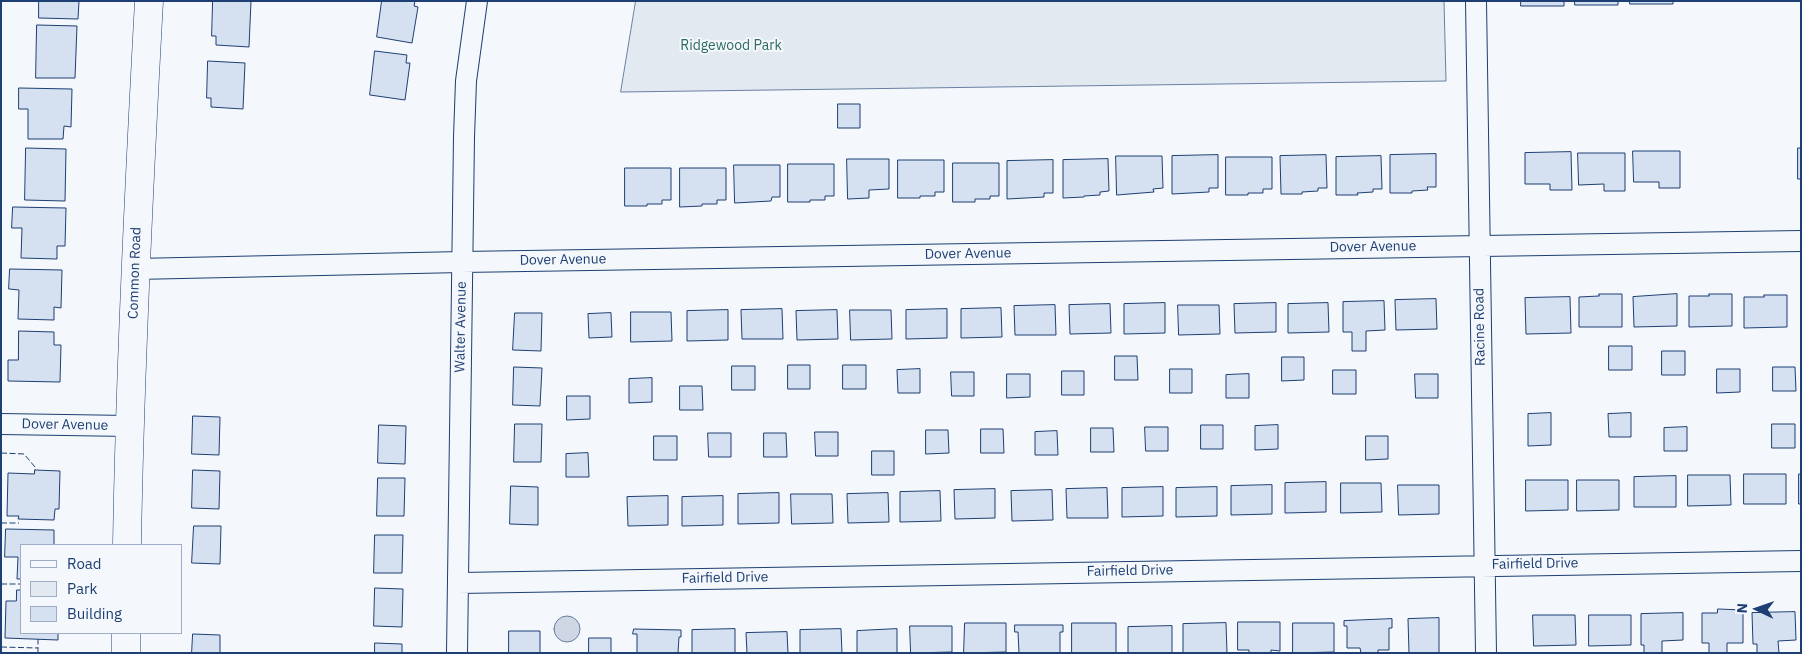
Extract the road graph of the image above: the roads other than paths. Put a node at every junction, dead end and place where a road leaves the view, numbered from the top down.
1 (149, 1) edge
2 (477, 1) edge
3 (1476, 1) edge
4 (1801, 240) edge
5 (1479, 246) junction
6 (462, 262) junction
7 (135, 269) junction
8 (1, 424) edge
9 (129, 426) junction
10 (127, 544) edge
11 (1801, 561) edge
12 (1485, 565) junction
13 (459, 583) junction
14 (126, 634) edge
15 (126, 653) edge
16 (457, 653) edge
17 (1486, 653) edge

1 - 7 street, Common Road
2 - 6 street, Walter Avenue
3 - 5 street, Racine Road
4 - 5 street, Dover Avenue
5 - 6 street, Dover Avenue
5 - 12 street, Racine Road
6 - 7 street, Dover Avenue
6 - 13 street, Walter Avenue
7 - 9 street, Common Road
8 - 9 street, Dover Avenue
9 - 10 street, Common Road
11 - 12 street, Fairfield Drive
12 - 13 street, Fairfield Drive
12 - 17 street, Racine Road
13 - 16 street, Walter Avenue
14 - 15 street

